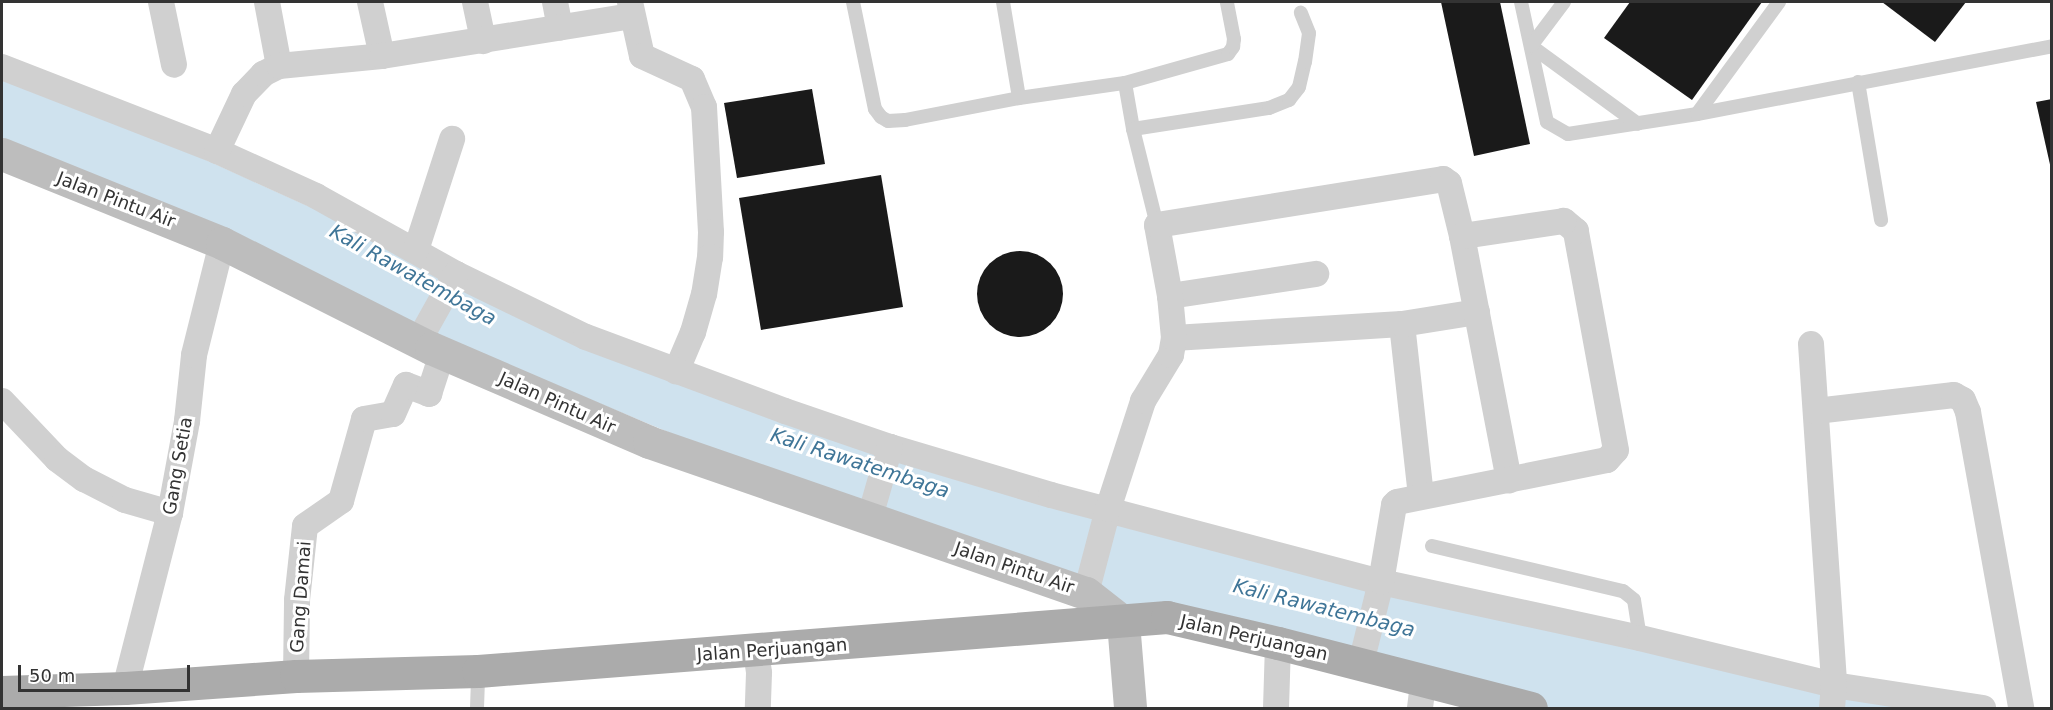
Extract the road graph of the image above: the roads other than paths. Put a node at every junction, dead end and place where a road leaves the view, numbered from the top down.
1 (162, 2) edge
2 (267, 2) edge
3 (370, 2) edge
4 (476, 2) edge
5 (555, 2) edge
6 (853, 2) edge
7 (1003, 2) edge
8 (1227, 2) edge
9 (1521, 2) edge
10 (1564, 2) edge
11 (1779, 2) edge
12 (630, 9) edge
13 (1301, 13) dead end
14 (560, 28) junction
15 (483, 40) junction
16 (1531, 46) junction
17 (2052, 46) edge
18 (382, 56) junction
19 (174, 65) dead end
20 (279, 66) junction
21 (2, 68) edge
22 (1858, 82) junction
23 (1125, 83) junction
24 (1019, 98) junction
25 (1697, 114) junction
26 (1638, 124) junction
27 (1133, 129) junction
28 (452, 139) dead end
29 (217, 151) junction
30 (2, 154) edge
31 (1881, 220) dead end
32 (1157, 225) junction
33 (1462, 237) junction
34 (222, 243) junction
35 (416, 250) junction
36 (1316, 274) dead end
37 (454, 277) junction
38 (1170, 296) junction
39 (1477, 312) junction
40 (1402, 324) junction
41 (431, 337) junction
42 (1174, 338) junction
43 (1811, 344) dead end
44 (676, 372) junction
45 (2, 400) edge
46 (1816, 411) junction
47 (889, 452) junction
48 (1509, 481) junction
49 (1421, 496) junction
50 (873, 508) junction
51 (1108, 509) junction
52 (170, 513) junction
53 (1432, 546) dead end
54 (1379, 587) junction
55 (1086, 594) junction
56 (1123, 622) junction
57 (1640, 638) junction
58 (1278, 643) junction
59 (756, 651) junction
60 (1363, 655) junction
61 (478, 671) junction
62 (296, 676) junction
63 (125, 688) junction
64 (1422, 695) edge
65 (12, 698) edge
66 (1833, 698) edge
67 (477, 708) edge
68 (758, 708) edge
69 (1130, 708) edge
70 (1276, 708) edge
71 (1531, 708) edge
72 (1983, 708) edge
73 (2021, 708) edge

1 - 19 street
2 - 20 street
3 - 18 street
4 - 15 street
5 - 14 street
6 - 24 lane
7 - 24 lane
8 - 23 lane
9 - 16 lane
10 - 16 lane
11 - 25 lane
12 - 14 street
12 - 44 street
13 - 27 lane
14 - 15 street
15 - 18 street
16 - 26 lane
16 - 26 lane
17 - 22 lane
18 - 20 street
20 - 29 street
21 - 29 street
22 - 25 lane
22 - 31 lane
23 - 24 lane
23 - 27 lane
25 - 26 lane
27 - 32 lane
28 - 35 street
29 - 35 street
30 - 34 street, Jalan Pintu Air
32 - 33 street
32 - 38 street
33 - 39 street
33 - 48 street
34 - 41 street, Jalan Pintu Air
34 - 52 street, Gang Setia
35 - 37 street
36 - 38 street
37 - 41 street
37 - 44 street
38 - 42 street
39 - 40 street
39 - 48 street
40 - 42 street
40 - 49 street
41 - 50 street, Jalan Pintu Air
41 - 62 street, Gang Damai
42 - 51 street
43 - 46 street
44 - 47 street
45 - 52 street
46 - 66 street
46 - 73 street
47 - 50 street
47 - 51 street
48 - 49 street
49 - 54 street
50 - 55 street, Jalan Pintu Air
51 - 54 street
51 - 55 street
52 - 63 street, Gang Setia
53 - 57 lane
54 - 57 street
54 - 60 street
55 - 56 street, Jalan Pintu Air
56 - 58 main road, Jalan Perjuangan
56 - 59 main road, Jalan Perjuangan
56 - 69 street
57 - 66 street
58 - 60 main road, Jalan Perjuangan
58 - 70 street
59 - 61 main road, Jalan Perjuangan
59 - 68 street
60 - 64 main road, Jalan Perjuangan
61 - 62 main road, Jalan Perjuangan
61 - 67 lane
62 - 63 main road, Jalan Perjuangan
63 - 65 main road, Jalan Perjuangan
64 - 71 main road, Jalan Perjuangan
66 - 72 street

